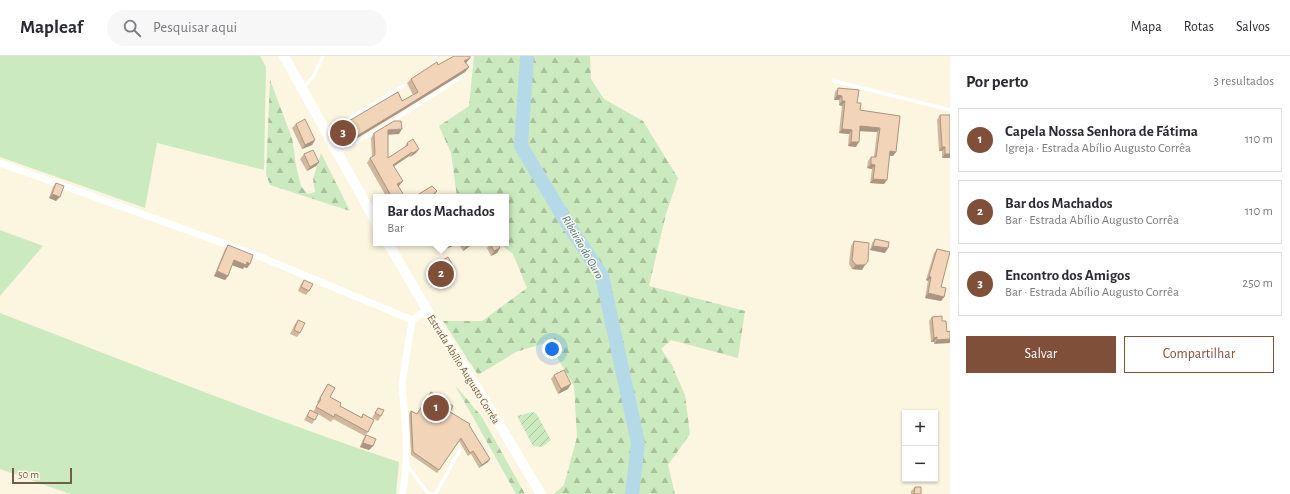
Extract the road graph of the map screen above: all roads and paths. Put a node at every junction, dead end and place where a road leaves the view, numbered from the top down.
1 (284, 56) edge
2 (323, 56) edge
3 (460, 78) edge
4 (834, 80) dead end
5 (404, 85) dead end
6 (303, 89) junction
7 (950, 110) edge
8 (327, 133) junction
9 (338, 154) junction
10 (0, 163) edge
11 (373, 217) edge
12 (390, 246) edge
13 (427, 310) junction
14 (412, 320) junction
15 (460, 450) dead end
16 (406, 464) junction
17 (402, 494) edge
18 (432, 494) edge
19 (541, 494) edge

1 - 6 main road
2 - 6 lane
3 - 9 lane
4 - 7 lane
5 - 8 lane
6 - 8 main road
8 - 9 main road
9 - 11 main road
10 - 14 street
12 - 13 main road, Estrada Abílio Augusto Corrêa
13 - 14 street
13 - 19 main road, Estrada Abílio Augusto Corrêa
14 - 16 street
15 - 18 lane
16 - 17 street
16 - 18 lane

